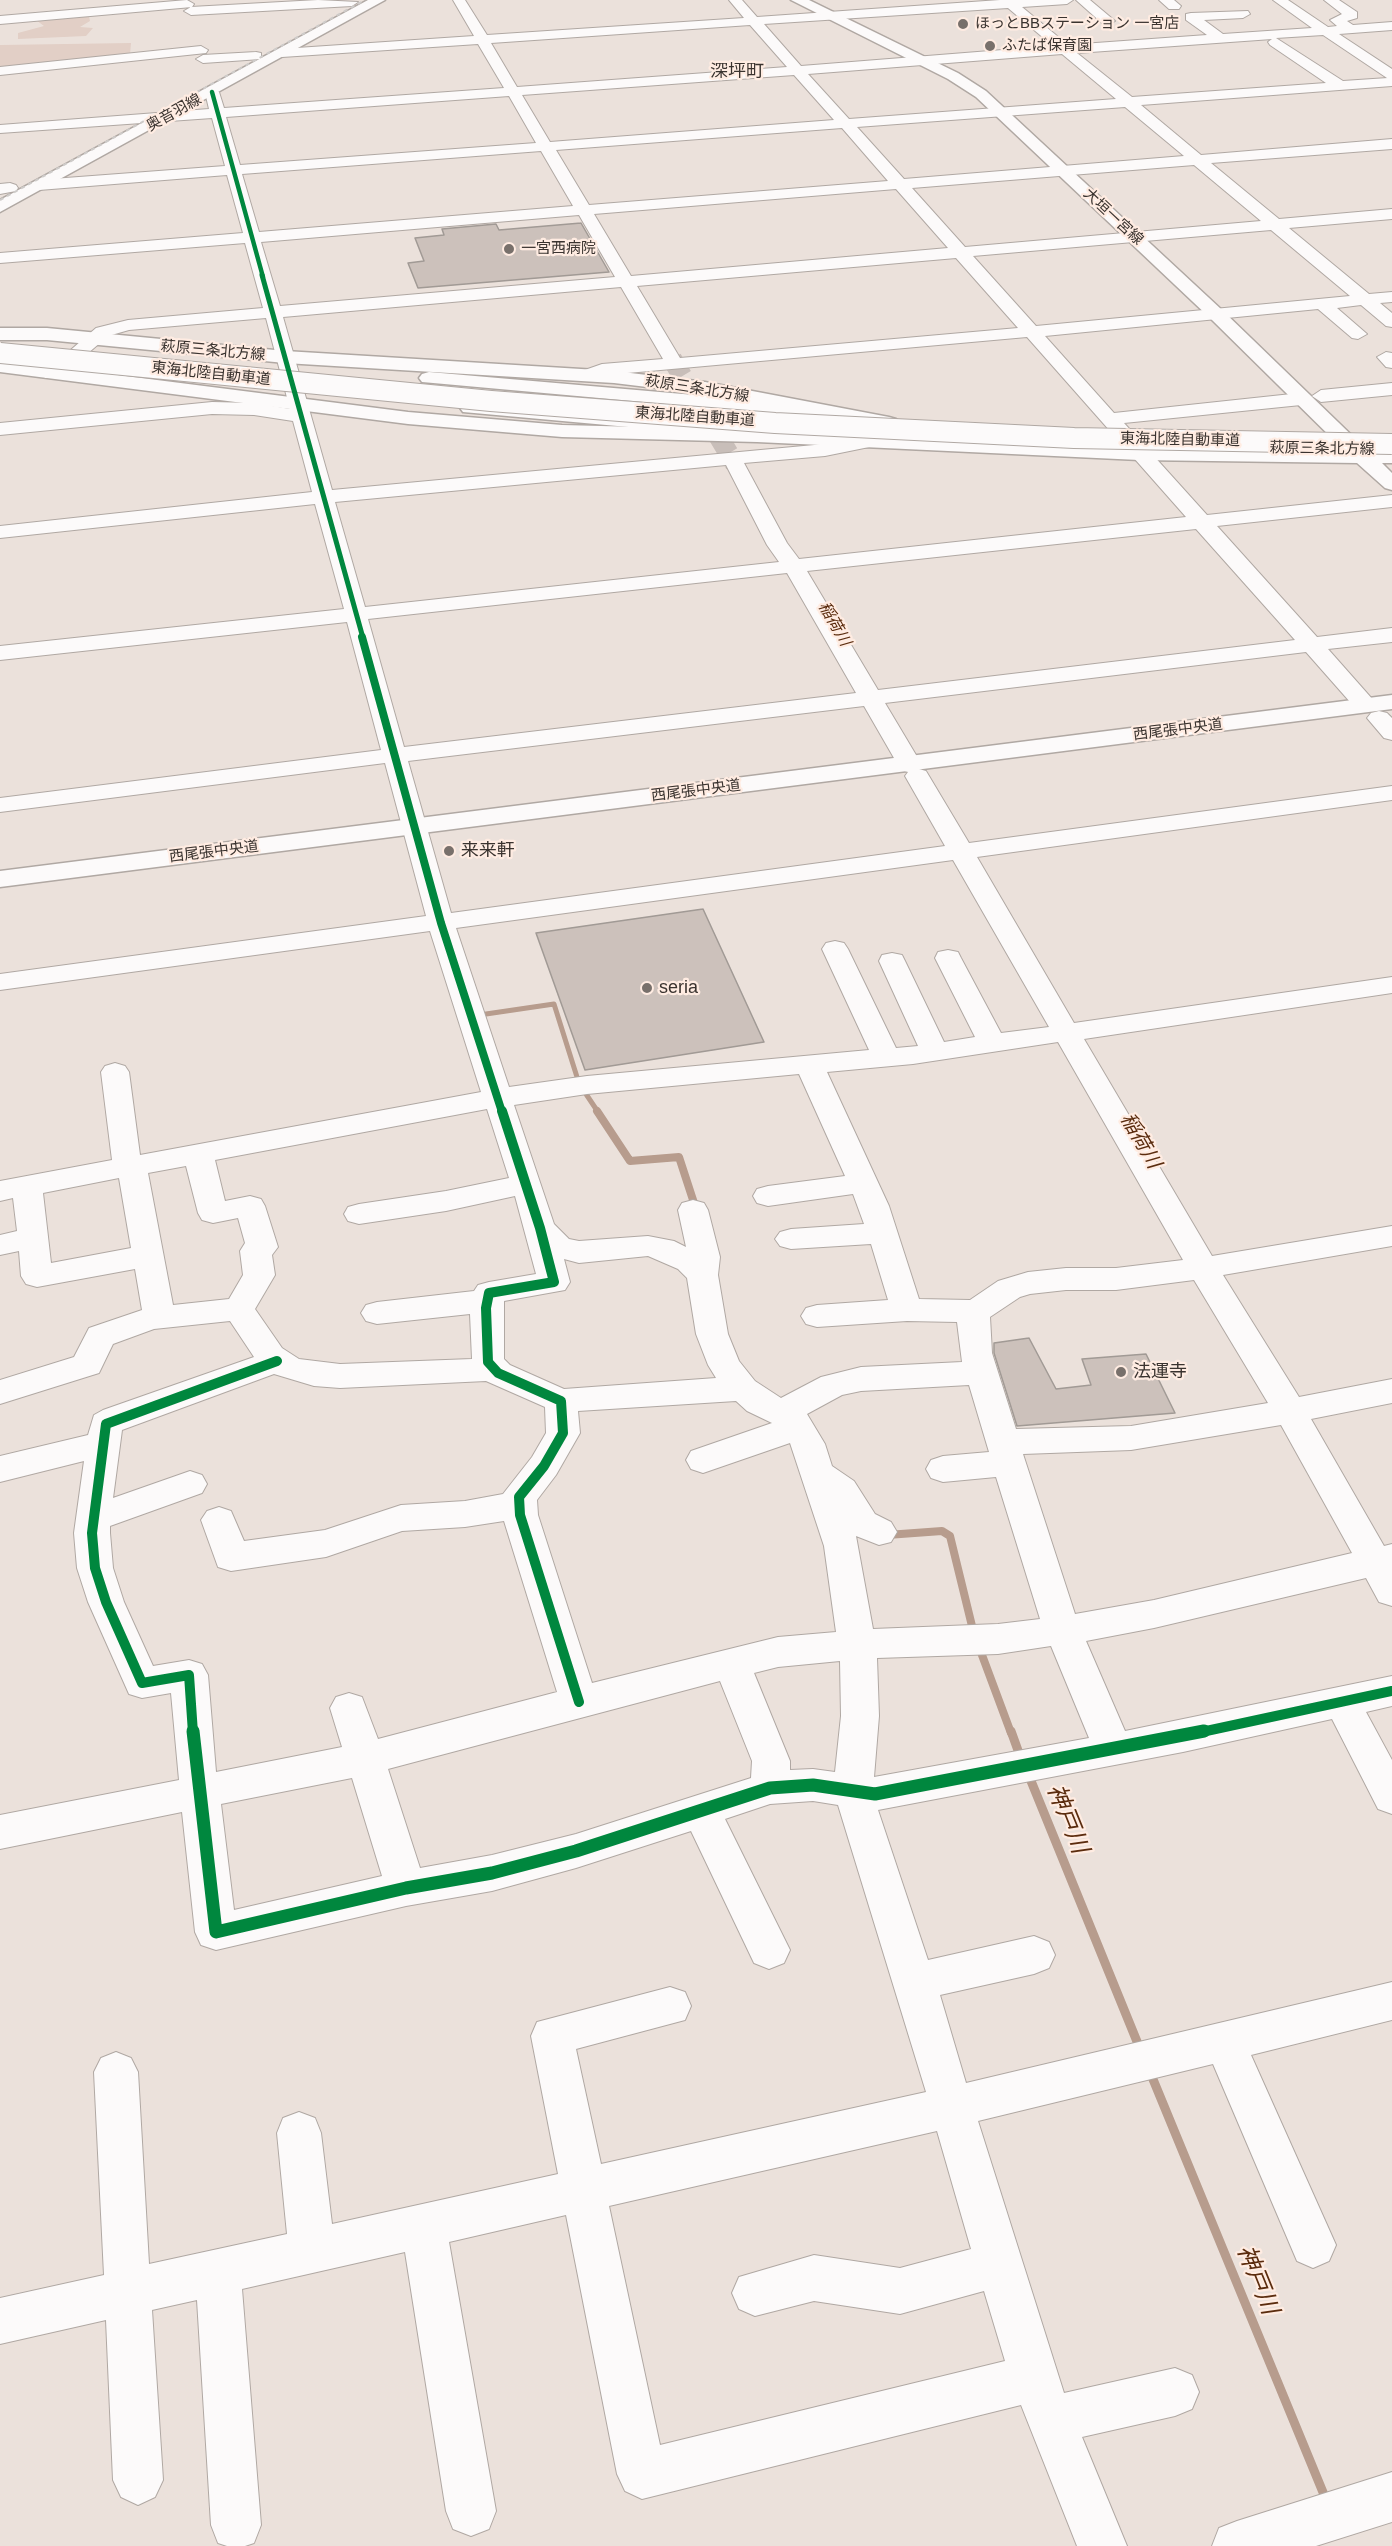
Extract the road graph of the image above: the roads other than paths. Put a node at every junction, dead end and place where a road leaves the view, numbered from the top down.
1 (378, 0) edge
2 (459, 0) edge
3 (735, 0) edge
4 (798, 0) edge
5 (807, 0) edge
6 (1067, 0) edge
7 (1082, 0) edge
8 (1223, 0) edge
9 (1279, 0) edge
10 (1330, 0) edge
11 (352, 2) dead end
12 (1008, 2) edge
13 (189, 9) edge
14 (1374, 10) dead end
15 (1243, 14) junction
16 (835, 16) junction
17 (0, 20) edge
18 (755, 21) junction
19 (1108, 21) dead end
20 (1391, 23) edge
21 (1351, 29) junction
22 (1152, 31) dead end
23 (1325, 31) junction
24 (1125, 33) dead end
25 (1221, 39) junction
26 (1274, 39) junction
27 (484, 40) junction
28 (1167, 43) junction
29 (1067, 50) junction
30 (1147, 51) junction
31 (282, 53) junction
32 (1293, 55) junction
33 (256, 56) dead end
34 (1269, 56) dead end
35 (927, 60) junction
36 (798, 70) junction
37 (0, 71) edge
38 (207, 71) junction
39 (1392, 75) edge
40 (1392, 82) edge
41 (1340, 86) junction
42 (513, 91) junction
43 (1130, 103) junction
44 (1007, 111) junction
45 (169, 115) junction
46 (845, 124) junction
47 (0, 129) edge
48 (1392, 144) edge
49 (548, 148) junction
50 (1198, 160) junction
51 (1070, 170) junction
52 (234, 171) junction
53 (39, 185) junction
54 (901, 185) junction
55 (0, 207) edge
56 (584, 210) junction
57 (1392, 214) edge
58 (1277, 225) junction
59 (252, 237) junction
60 (1141, 237) junction
61 (961, 253) junction
62 (0, 258) edge
63 (624, 281) junction
64 (1392, 297) edge
65 (1365, 299) junction
66 (1321, 303) junction
67 (274, 312) junction
68 (1223, 313) junction
69 (1392, 322) edge
70 (1030, 331) junction
71 (1358, 334) dead end
72 (0, 335) edge
73 (93, 338) junction
74 (0, 344) edge
75 (0, 353) edge
76 (285, 357) junction
77 (674, 362) junction
78 (0, 364) edge
79 (52, 374) junction
80 (589, 375) junction
81 (705, 388) junction
82 (1392, 389) edge
83 (1311, 398) junction
84 (224, 400) junction
85 (300, 410) junction
86 (821, 412) junction
87 (1108, 418) junction
88 (0, 429) edge
89 (701, 435) junction
90 (827, 438) junction
91 (872, 441) junction
92 (1136, 450) junction
93 (1383, 451) edge
94 (733, 461) junction
95 (1392, 484) edge
96 (324, 498) junction
97 (1392, 501) edge
98 (1201, 523) junction
99 (0, 532) edge
100 (794, 567) junction
101 (356, 615) junction
102 (1392, 635) edge
103 (1314, 645) junction
104 (0, 653) edge
105 (873, 699) junction
106 (1384, 715) edge
107 (395, 754) junction
108 (914, 770) junction
109 (1392, 793) edge
110 (0, 805) edge
111 (416, 834) junction
112 (960, 851) junction
113 (0, 879) edge
114 (0, 892) edge
115 (441, 923) junction
116 (835, 949) dead end
117 (948, 958) dead end
118 (892, 961) dead end
119 (0, 982) edge
120 (1392, 985) edge
121 (1067, 1032) junction
122 (993, 1044) junction
123 (935, 1052) junction
124 (887, 1058) junction
125 (810, 1065) junction
126 (115, 1072) dead end
127 (498, 1098) junction
128 (198, 1154) junction
129 (132, 1166) junction
130 (864, 1183) junction
131 (526, 1184) junction
132 (13, 1189) edge
133 (768, 1196) dead end
134 (693, 1210) dead end
135 (359, 1214) dead end
136 (540, 1228) junction
137 (883, 1233) junction
138 (1392, 1236) edge
139 (32, 1238) junction
140 (791, 1239) dead end
141 (0, 1245) edge
142 (148, 1256) junction
143 (1203, 1268) junction
144 (702, 1275) junction
145 (488, 1301) junction
146 (239, 1309) junction
147 (907, 1310) junction
148 (976, 1311) junction
149 (377, 1312) dead end
150 (817, 1316) dead end
151 (159, 1317) junction
152 (277, 1361) junction
153 (494, 1369) junction
154 (982, 1373) junction
155 (743, 1389) junction
156 (1392, 1390) edge
157 (0, 1392) edge
158 (561, 1401) junction
159 (1290, 1411) junction
160 (790, 1420) junction
161 (104, 1443) junction
162 (1007, 1452) junction
163 (703, 1460) dead end
164 (0, 1469) edge
165 (943, 1469) dead end
166 (816, 1470) junction
167 (190, 1484) dead end
168 (519, 1505) junction
169 (94, 1518) junction
170 (219, 1520) dead end
171 (879, 1532) dead end
172 (1386, 1570) edge
173 (1063, 1630) junction
174 (858, 1644) junction
175 (732, 1664) junction
176 (1392, 1691) edge
177 (1341, 1701) junction
178 (579, 1702) junction
179 (349, 1707) dead end
180 (1113, 1749) junction
181 (365, 1759) junction
182 (770, 1788) junction
183 (853, 1792) junction
184 (201, 1794) junction
185 (1392, 1797) edge
186 (700, 1809) junction
187 (0, 1832) edge
188 (406, 1888) junction
189 (769, 1950) dead end
190 (1035, 1955) dead end
191 (915, 1983) junction
192 (1390, 2005) edge
193 (670, 2006) dead end
194 (1224, 2041) junction
195 (116, 2072) dead end
196 (952, 2107) junction
197 (299, 2133) dead end
198 (584, 2190) junction
199 (424, 2227) junction
200 (1313, 2245) dead end
201 (312, 2252) junction
202 (998, 2264) junction
203 (218, 2273) junction
204 (128, 2293) junction
205 (755, 2293) dead end
206 (0, 2321) edge
207 (1034, 2378) junction
208 (1175, 2392) dead end
209 (1052, 2420) junction
210 (138, 2480) dead end
211 (1392, 2497) edge
212 (471, 2511) dead end
213 (236, 2525) dead end
214 (1102, 2546) edge
215 (1237, 2546) edge

1 - 31 main road, 奥音羽線
2 - 27 street
3 - 18 street
4 - 16 main road, 大垣一宮線
5 - 16 main road, 大垣一宮線
6 - 12 street
7 - 19 street
8 - 15 street
9 - 23 street
10 - 21 street
11 - 13 street
12 - 16 street
12 - 29 street
13 - 17 street
14 - 20 street
15 - 25 street
15 - 26 street
16 - 18 street
16 - 35 main road, 大垣一宮線
18 - 27 street
18 - 36 street
20 - 21 street
21 - 23 street
22 - 28 street
23 - 26 street
23 - 39 street
24 - 30 street
25 - 26 street
25 - 28 street
26 - 30 street
26 - 32 street
26 - 32 street
27 - 31 street
27 - 42 street
28 - 30 street
29 - 30 street
29 - 35 street
29 - 43 street
31 - 38 main road, 奥音羽線
32 - 34 street
32 - 41 street
33 - 38 street
35 - 36 street
35 - 44 main road, 大垣一宮線
36 - 42 street
36 - 46 street
37 - 38 street
38 - 42 street
38 - 45 main road, 奥音羽線
38 - 45 street
38 - 52 street
40 - 41 street
41 - 43 street
42 - 49 street
43 - 44 street
43 - 50 street
44 - 46 street
44 - 51 main road, 大垣一宮線
45 - 47 street
45 - 53 main road, 奥音羽線
46 - 49 street
46 - 54 street
48 - 50 street
49 - 52 street
49 - 56 street
50 - 51 street
50 - 58 street
51 - 54 street
51 - 60 main road, 大垣一宮線
52 - 53 street
52 - 59 street
53 - 55 main road, 奥音羽線
54 - 56 street
54 - 61 street
56 - 59 street
56 - 63 street
57 - 58 street
58 - 60 street
58 - 65 street
59 - 62 street
59 - 67 street
60 - 61 street
60 - 68 main road, 大垣一宮線
61 - 63 street
61 - 70 street
63 - 67 street
63 - 77 street
63 - 77 street
64 - 65 street
65 - 66 street
65 - 69 street
66 - 68 street
66 - 71 street
67 - 73 street
67 - 76 street
68 - 70 street
68 - 83 main road, 大垣一宮線
70 - 77 street
70 - 87 street
72 - 73 main road, 萩原三条北方線
72 - 86 main road
73 - 76 main road, 萩原三条北方線
73 - 79 street
74 - 93 main road, 東海北陸自動車道
75 - 93 main road, 東海北陸自動車道, bridge
76 - 80 main road, 萩原三条北方線
76 - 85 street
77 - 80 street
77 - 81 street
78 - 79 main road, 萩原三条北方線
78 - 90 main road
79 - 84 main road, 萩原三条北方線
80 - 81 main road, 萩原三条北方線
81 - 86 main road, 萩原三条北方線
82 - 83 street
83 - 87 street
83 - 93 main road, 大垣一宮線
84 - 85 main road, 萩原三条北方線
84 - 88 street
85 - 89 main road, 萩原三条北方線
85 - 96 street
86 - 92 main road, 萩原三条北方線
87 - 92 street
89 - 90 main road, 萩原三条北方線
89 - 94 street
90 - 91 main road, 萩原三条北方線
91 - 92 main road, 萩原三条北方線
91 - 94 street
92 - 93 main road, 萩原三条北方線
92 - 98 street
93 - 95 main road, 大垣一宮線
94 - 96 street
94 - 100 street
96 - 99 street
96 - 101 street
97 - 98 street
98 - 100 street
98 - 103 street
100 - 101 street
100 - 105 street
101 - 104 street
101 - 107 street
102 - 103 street
103 - 105 street
103 - 106 street
105 - 107 street
105 - 108 street
106 - 108 main road, 西尾張中央道
107 - 110 street
107 - 111 street
108 - 111 main road, 西尾張中央道
108 - 112 street
109 - 112 street
111 - 113 main road, 西尾張中央道
111 - 114 main road, 西尾張中央道
111 - 115 street
112 - 115 street
112 - 121 street
115 - 119 street
115 - 127 street
116 - 124 street
117 - 122 street
118 - 123 street
120 - 121 street
121 - 122 street
121 - 143 street
122 - 123 street
123 - 124 street
124 - 125 street
125 - 127 street
125 - 130 street
126 - 129 street
127 - 128 street
127 - 131 street
128 - 129 street
128 - 146 street
129 - 132 street
129 - 142 street
130 - 133 street
130 - 137 street
131 - 135 street
131 - 136 street
132 - 139 street
134 - 144 street
136 - 144 street
136 - 145 street
137 - 140 street
137 - 147 street
138 - 143 street
139 - 141 street
139 - 142 street
142 - 151 street
143 - 148 street
143 - 159 street
144 - 155 street
145 - 149 street
145 - 153 street
146 - 151 street
146 - 152 street
147 - 148 street
147 - 150 street
148 - 154 street
151 - 157 street
152 - 153 street
152 - 161 street
153 - 158 street
154 - 160 street
154 - 162 street
155 - 158 street
155 - 160 street
156 - 159 street
158 - 168 street
159 - 162 street
159 - 172 street
160 - 163 street
160 - 166 street
161 - 164 street
161 - 169 street
162 - 165 street
162 - 173 street
166 - 171 street
166 - 174 street
167 - 169 street
168 - 170 street
168 - 178 street
169 - 184 street
172 - 173 street
173 - 174 street
173 - 180 street
174 - 175 street
174 - 183 street
175 - 178 street
175 - 182 street
176 - 177 street
177 - 180 street
177 - 185 street
178 - 181 street
179 - 181 street
180 - 183 street
181 - 184 street
181 - 188 street
182 - 183 street
182 - 186 street
183 - 191 street
184 - 187 street
184 - 188 street
186 - 188 street
186 - 189 street
190 - 191 street
191 - 196 street
192 - 194 street
193 - 198 street
194 - 196 street
194 - 200 street
195 - 204 street
196 - 198 street
196 - 202 street
197 - 201 street
198 - 199 street
198 - 207 street
199 - 201 street
199 - 212 street
201 - 203 street
202 - 205 street
202 - 207 street
203 - 204 street
203 - 213 street
204 - 206 street
204 - 210 street
207 - 209 street
208 - 209 street
209 - 214 street
211 - 215 street

